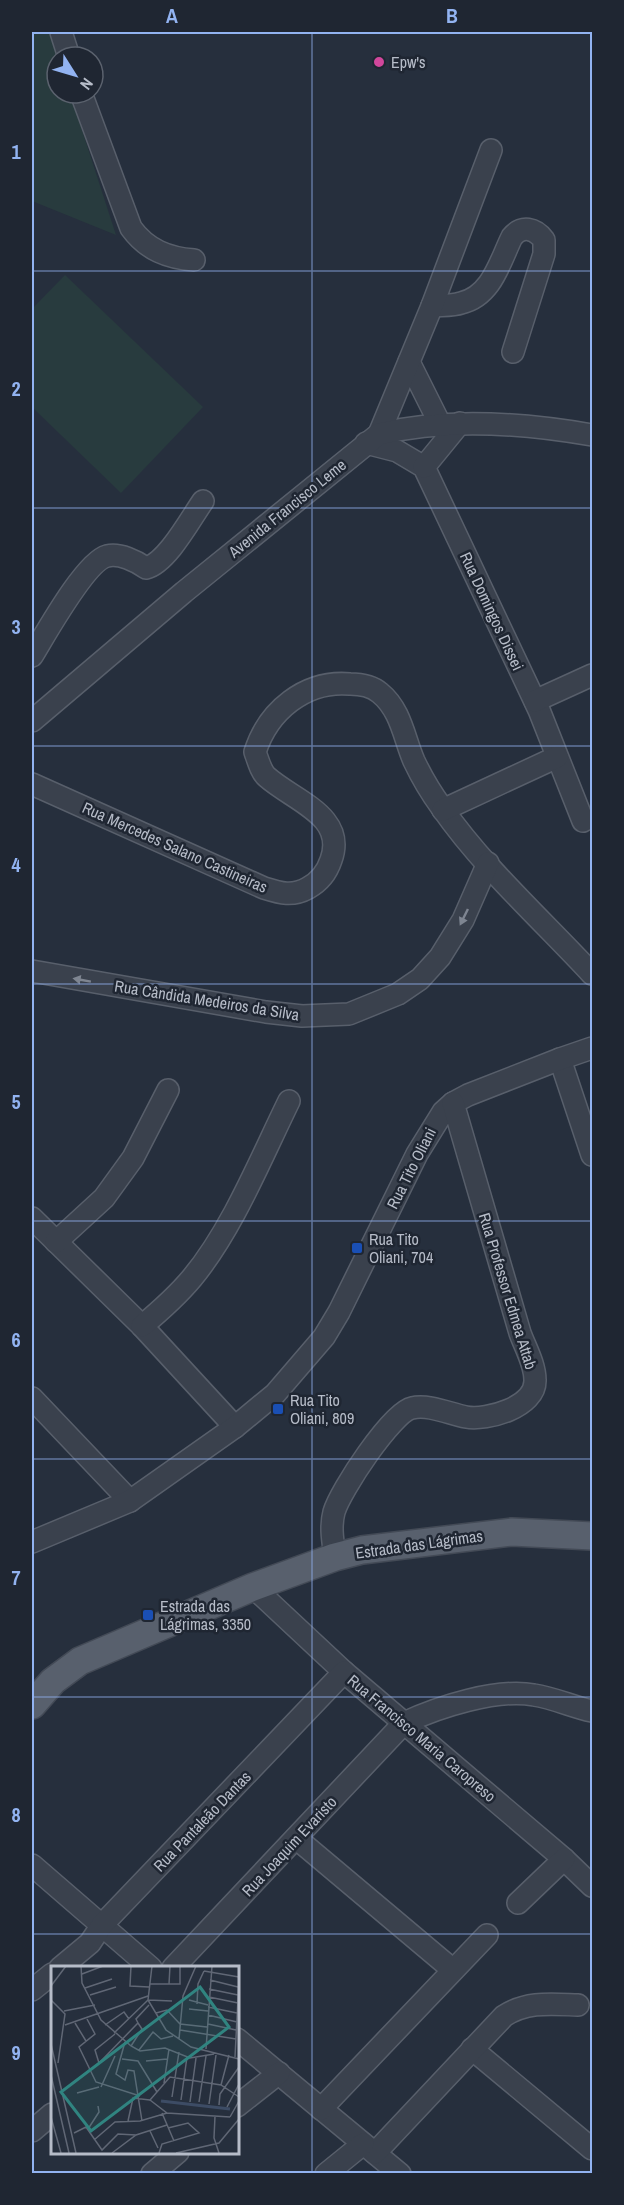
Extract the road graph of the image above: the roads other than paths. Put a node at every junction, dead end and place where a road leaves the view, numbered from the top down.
1 (85, 105) edge
2 (491, 150) dead end
3 (194, 260) dead end
4 (432, 306) junction
5 (513, 352) dead end
6 (409, 362) junction
7 (450, 423) junction
8 (592, 435) edge
9 (373, 438) junction
10 (424, 467) junction
11 (203, 501) dead end
12 (32, 656) edge
13 (592, 675) edge
14 (535, 700) junction
15 (32, 721) edge
16 (557, 757) junction
17 (32, 784) edge
18 (443, 810) junction
19 (583, 821) dead end
20 (488, 863) junction
21 (32, 971) edge
22 (592, 974) edge
23 (592, 1048) edge
24 (560, 1059) junction
25 (168, 1090) dead end
26 (289, 1101) dead end
27 (453, 1103) junction
28 (592, 1155) edge
29 (32, 1218) edge
30 (56, 1242) junction
31 (142, 1326) junction
32 (32, 1398) edge
33 (236, 1427) junction
34 (130, 1501) junction
35 (592, 1536) edge
36 (32, 1542) edge
37 (335, 1557) junction
38 (253, 1587) junction
39 (344, 1672) junction
40 (32, 1705) edge
41 (592, 1711) edge
42 (404, 1723) junction
43 (296, 1838) junction
44 (564, 1859) junction
45 (32, 1865) edge
46 (592, 1886) edge
47 (518, 1903) dead end
48 (102, 1925) junction
49 (487, 1935) dead end
50 (62, 1966) edge
51 (149, 1966) edge
52 (175, 1966) edge
53 (453, 1970) junction
54 (51, 1975) edge
55 (32, 1990) edge
56 (578, 2005) dead end
57 (238, 2040) edge
58 (472, 2049) junction
59 (279, 2073) junction
60 (238, 2105) edge
61 (321, 2109) junction
62 (51, 2115) edge
63 (32, 2131) edge
64 (369, 2149) junction
65 (592, 2149) edge
66 (176, 2154) edge
67 (152, 2174) edge
68 (326, 2174) edge
69 (400, 2174) edge

1 - 3 street
2 - 4 street
4 - 5 street
4 - 6 street
6 - 7 street
6 - 9 street
7 - 8 street, Avenida Francisco Leme
7 - 9 street, Avenida Francisco Leme
7 - 10 street
9 - 10 street
9 - 15 street, Avenida Francisco Leme
10 - 14 street, Rua Domingos Dissei
11 - 12 street
13 - 14 street
14 - 16 street, Rua Domingos Dissei
16 - 18 street
16 - 19 street, Rua Domingos Dissei
17 - 18 street, Rua Mercedes Salano Castineiras
18 - 20 street, Rua Mercedes Salano Castineiras
20 -> 21 street, Rua Cândida Medeiros da Silva
20 - 22 street, Rua Mercedes Salano Castineiras
23 - 24 street, Rua Tito Oliani
24 - 27 street, Rua Tito Oliani
24 - 28 street
25 - 30 street
26 - 31 street
27 - 33 street, Rua Tito Oliani
27 - 37 street, Rua Professor Edmea Attab
29 - 30 street
30 - 31 street
31 - 33 street
32 - 34 street
33 - 34 street, Rua Tito Oliani
34 - 36 street, Rua Tito Oliani
35 - 37 main road, Estrada das Lágrimas
37 - 38 main road, Estrada das Lágrimas
38 - 39 street, Rua Francisco Maria Caropreso
38 - 40 main road, Estrada das Lágrimas
39 - 42 street, Rua Francisco Maria Caropreso
39 - 48 street, Rua Pantaleão Dantas
41 - 42 street
42 - 43 street, Rua Joaquim Evaristo
42 - 44 street, Rua Francisco Maria Caropreso
43 - 52 street, Rua Joaquim Evaristo
43 - 53 street
44 - 46 street, Rua Francisco Maria Caropreso
44 - 47 street
45 - 48 street
48 - 50 street, Rua Pantaleão Dantas
48 - 51 street
49 - 53 street
53 - 61 street
54 - 55 street
56 - 58 street
57 - 59 street
58 - 64 street
58 - 65 street
59 - 60 street
59 - 61 street
61 - 64 street
62 - 63 street
64 - 68 street
64 - 69 street
66 - 67 street

